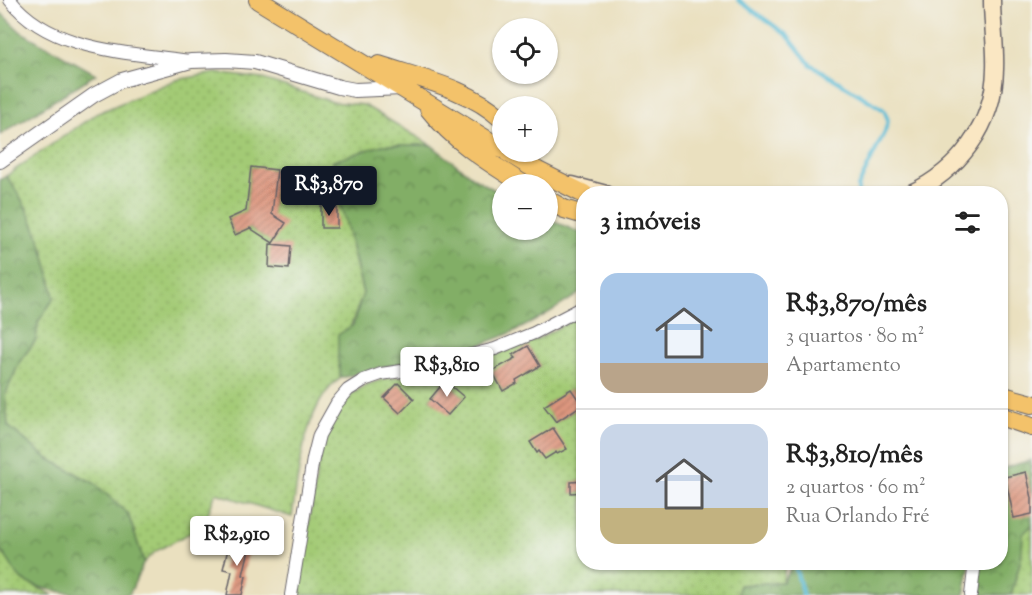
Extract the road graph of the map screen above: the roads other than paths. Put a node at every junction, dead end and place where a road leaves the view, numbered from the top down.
1 (10, 0) edge
2 (258, 0) edge
3 (992, 0) edge
4 (351, 56) junction
5 (190, 61) junction
6 (402, 88) junction
7 (466, 95) junction
8 (492, 109) edge
9 (447, 123) junction
10 (492, 144) edge
11 (0, 161) edge
12 (523, 162) edge
13 (532, 162) edge
14 (538, 171) junction
15 (507, 174) edge
16 (560, 182) junction
17 (576, 186) edge
18 (925, 186) edge
19 (576, 190) edge
20 (558, 206) edge
21 (576, 213) edge
22 (576, 311) edge
23 (1008, 397) edge
24 (1032, 404) edge
25 (1008, 419) edge
26 (1032, 427) edge
27 (974, 570) edge
28 (291, 595) edge
29 (971, 595) edge

1 - 5 street
2 - 4 main road
3 - 18 main road
4 - 6 main road
4 - 7 main road
5 - 6 street
5 - 11 street
6 - 9 main road
7 - 8 main road
7 - 9 main road
9 - 10 main road
9 - 15 main road
12 - 14 main road
13 - 14 main road
14 - 16 main road
16 - 17 main road
16 - 19 main road
20 - 21 main road
22 - 28 street
23 - 24 main road
25 - 26 main road
27 - 29 street

